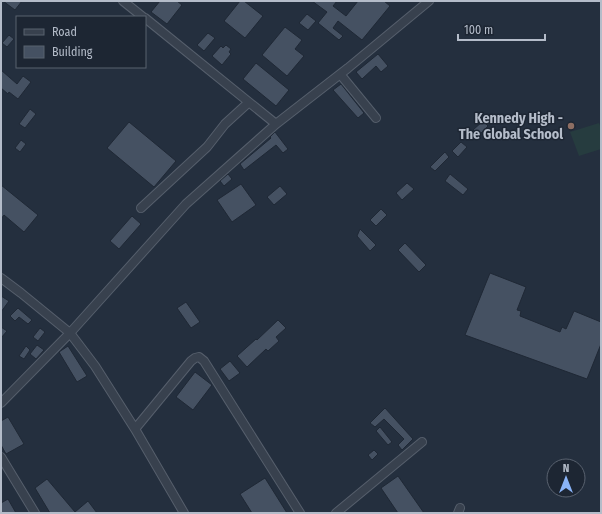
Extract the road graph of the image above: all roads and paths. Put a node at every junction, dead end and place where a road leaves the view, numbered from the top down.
1 (123, 1) edge
2 (429, 1) edge
3 (142, 16) edge
4 (146, 20) edge
5 (340, 74) junction
6 (248, 103) junction
7 (376, 118) dead end
8 (276, 124) junction
9 (141, 208) dead end
10 (1, 278) edge
11 (70, 333) junction
12 (1, 403) edge
13 (135, 429) junction
14 (422, 442) dead end
15 (1, 457) edge
16 (35, 513) edge
17 (184, 513) edge
18 (300, 513) edge
19 (336, 513) edge

1 - 3 street
2 - 5 street
4 - 6 street
5 - 7 street
5 - 8 street
6 - 8 street
6 - 9 street
8 - 11 street
10 - 11 street
11 - 12 street
11 - 13 street
13 - 17 street
13 - 18 street
14 - 19 street
15 - 16 street

